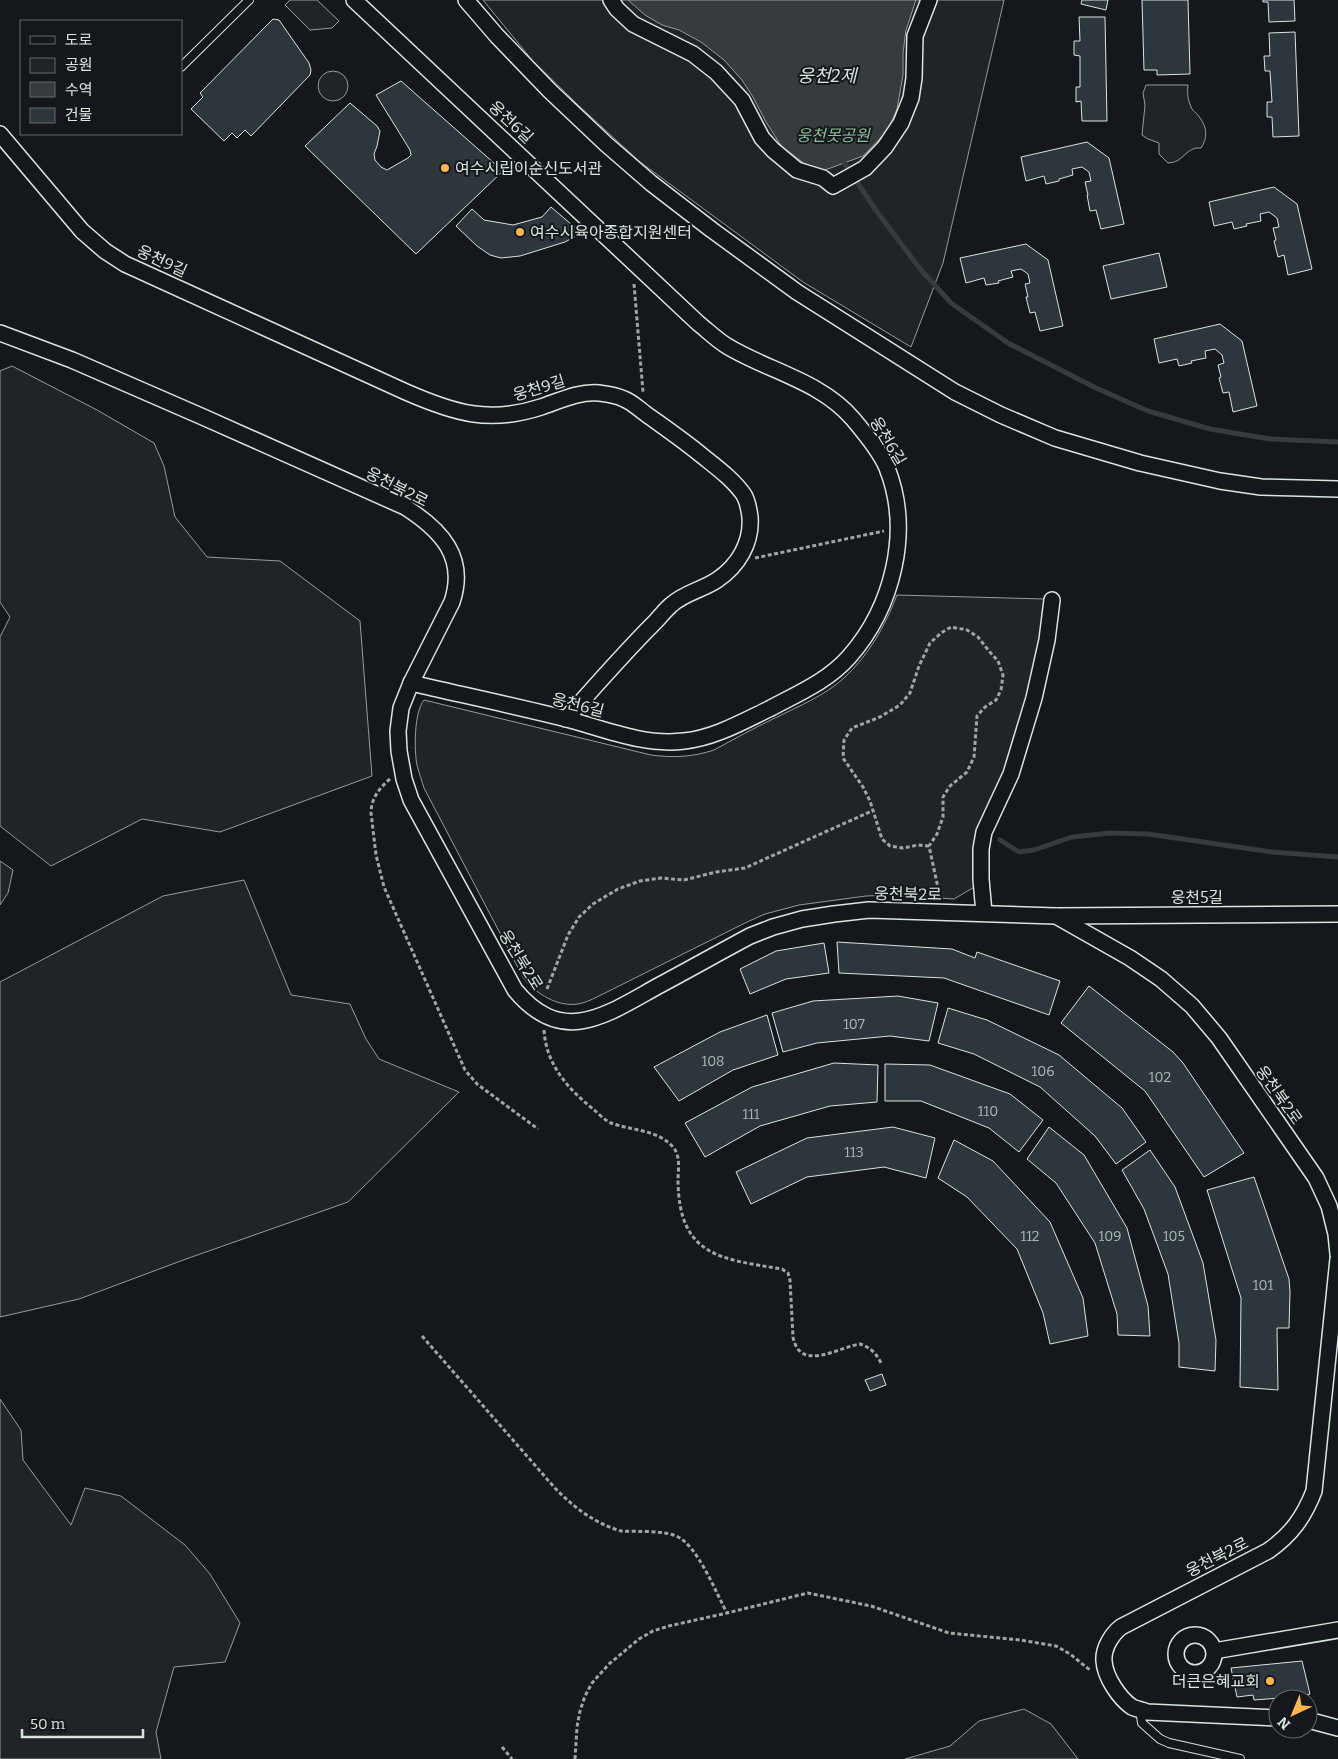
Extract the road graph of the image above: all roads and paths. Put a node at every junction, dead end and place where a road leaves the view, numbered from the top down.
1 (250, 0) edge
2 (354, 0) edge
3 (466, 0) edge
4 (611, 0) edge
5 (929, 0) edge
6 (182, 66) edge
7 (0, 134) edge
8 (632, 260) junction
9 (0, 333) edge
10 (645, 413) junction
11 (1338, 489) edge
12 (899, 528) junction
13 (741, 557) junction
14 (1052, 600) dead end
15 (411, 682) junction
16 (566, 719) junction
17 (402, 769) junction
18 (874, 810) junction
19 (929, 846) junction
20 (940, 896) dead end
21 (984, 914) junction
22 (1334, 914) edge
23 (1056, 916) junction
24 (1338, 929) edge
25 (547, 989) dead end
26 (543, 1015) junction
27 (538, 1129) dead end
28 (1338, 1254) edge
29 (1338, 1259) edge
30 (422, 1336) dead end
31 (881, 1363) dead end
32 (727, 1614) junction
33 (1338, 1630) edge
34 (1214, 1651) dead end
35 (1092, 1671) dead end
36 (1140, 1710) junction
37 (1268, 1718) edge
38 (1318, 1723) edge
39 (1338, 1728) edge
40 (502, 1747) dead end
41 (512, 1759) edge
42 (575, 1759) edge
43 (1240, 1759) edge

1 - 6 lane
2 - 8 street, 웅천6길
3 - 11 street
4 - 5 street
7 - 10 street, 웅천9길
8 - 10 path
8 - 12 street, 웅천6길
9 - 15 street, 웅천북2로
10 - 13 street, 웅천9길
12 - 13 path
12 - 16 street, 웅천6길
13 - 16 street, 웅천9길
14 - 21 street
15 - 16 street, 웅천6길
15 - 17 street, 웅천북2로
17 - 26 street, 웅천북2로
17 - 27 path
18 - 19 path
18 - 19 path
18 - 25 path
19 - 20 path
21 - 23 street, 웅천북2로
21 - 26 street, 웅천북2로
22 - 23 street, 웅천5길
22 - 24 street
23 - 28 street, 웅천북2로
26 - 31 path
29 - 36 street, 웅천북2로
30 - 32 path
32 - 35 path
32 - 42 path
33 - 34 street
36 - 37 street
36 - 43 lane
38 - 39 street
40 - 41 path

